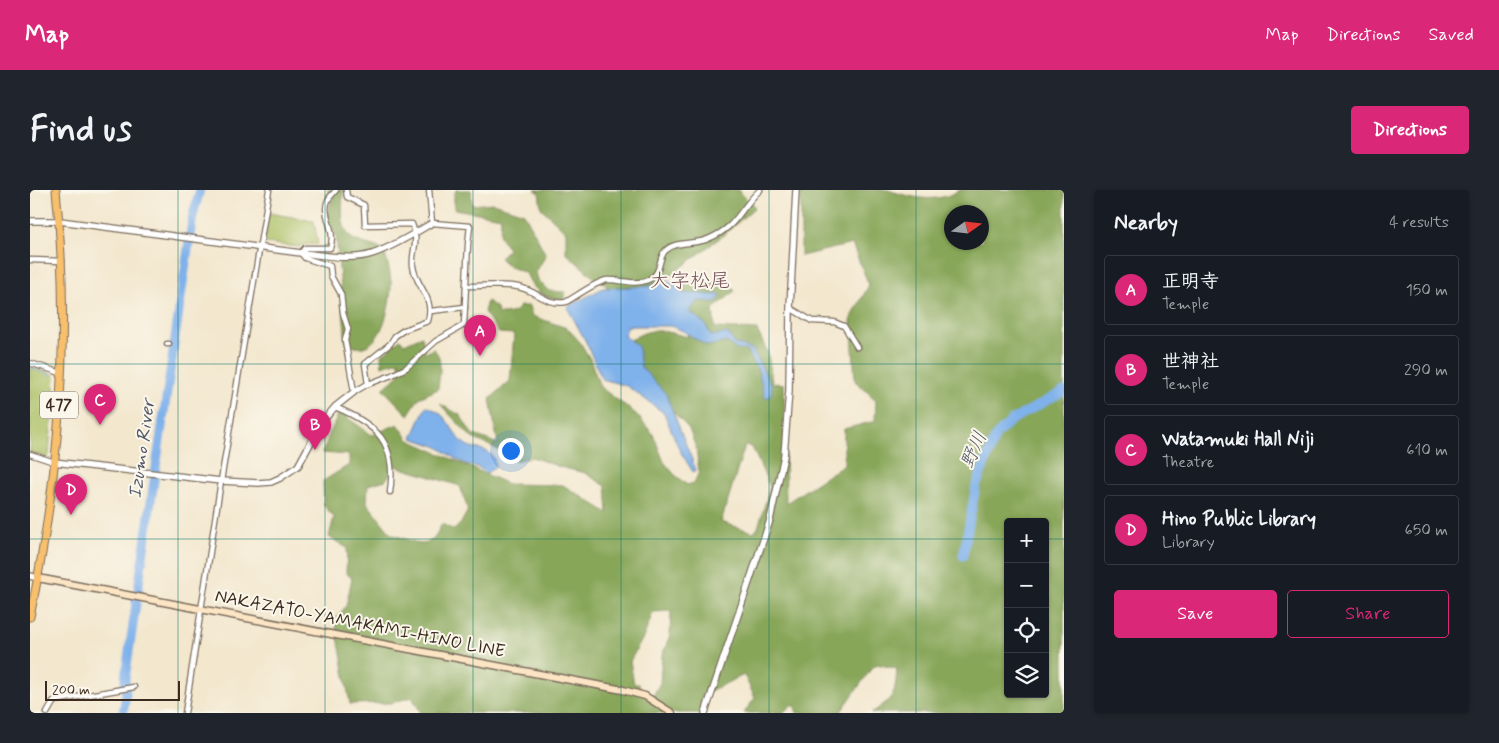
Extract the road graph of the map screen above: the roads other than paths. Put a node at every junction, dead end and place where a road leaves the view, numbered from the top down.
1 (56, 190) edge
2 (268, 190) edge
3 (336, 190) edge
4 (346, 190) edge
5 (429, 190) edge
6 (760, 190) edge
7 (796, 190) edge
8 (30, 221) edge
9 (60, 222) junction
10 (432, 223) junction
11 (416, 233) junction
12 (260, 247) junction
13 (301, 253) junction
14 (30, 260) edge
15 (62, 260) junction
16 (466, 286) junction
17 (465, 307) junction
18 (790, 308) junction
19 (431, 310) junction
20 (857, 347) dead end
21 (30, 363) edge
22 (61, 373) junction
23 (368, 384) junction
24 (354, 392) junction
25 (335, 407) junction
26 (30, 454) edge
27 (54, 462) junction
28 (221, 481) junction
29 (390, 492) dead end
30 (30, 576) edge
31 (38, 578) junction
32 (201, 609) junction
33 (30, 617) edge
34 (134, 687) dead end
35 (47, 713) edge
36 (185, 713) edge
37 (672, 713) edge
38 (705, 713) edge

1 - 9 highway, 477
2 - 12 street
3 - 13 street
4 - 11 street
5 - 10 street
6 - 16 street
7 - 18 street
8 - 9 street
9 - 12 street
9 - 15 highway, 477
10 - 11 street
10 - 16 street
11 - 13 street
11 - 19 street
12 - 13 street
12 - 28 street
13 - 24 street
14 - 15 street
15 - 22 highway, 477
16 - 17 street
17 - 19 street
17 - 23 street
18 - 20 street
18 - 38 street
19 - 23 street
21 - 22 street
22 - 27 highway, 477
23 - 24 street
24 - 25 street
25 - 28 street
25 - 29 street
26 - 27 street
27 - 28 street
27 - 31 highway, 477
28 - 32 street
30 - 31 street
31 - 32 main road, NAKAZATO-YAMAKAMI-HINO LINE
31 - 33 highway, 477
32 - 36 street
32 - 37 main road, NAKAZATO-YAMAKAMI-HINO LINE
34 - 35 street

